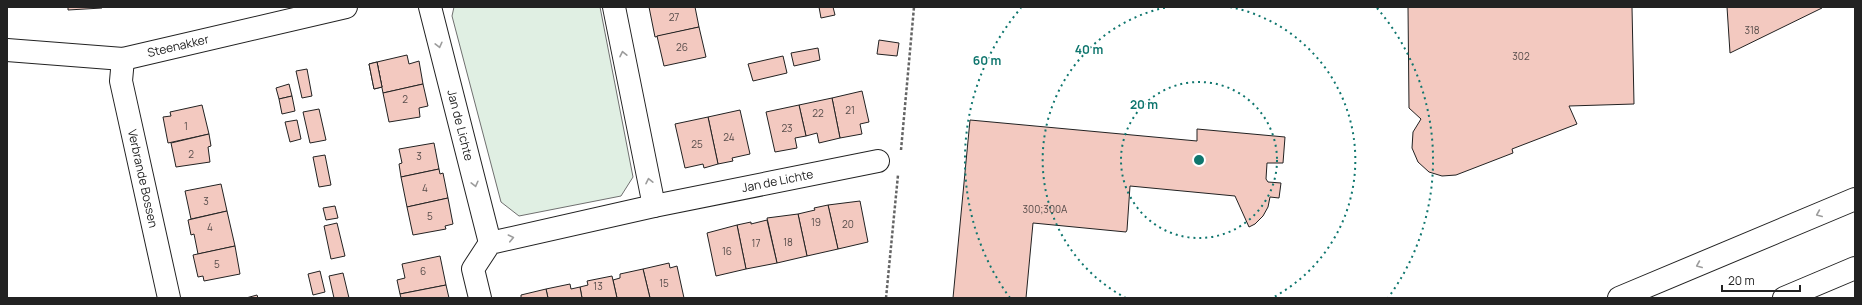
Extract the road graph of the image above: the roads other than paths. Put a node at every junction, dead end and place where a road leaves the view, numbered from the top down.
1 (346, 7) edge
2 (430, 7) edge
3 (614, 7) edge
4 (7, 50) edge
5 (122, 59) junction
6 (878, 161) dead end
7 (1855, 199) edge
8 (654, 206) junction
9 (490, 242) junction
10 (1855, 268) edge
11 (169, 298) edge
12 (480, 298) edge
13 (1619, 298) edge
14 (1784, 298) edge

1 - 5 main road, Steenakker
2 -> 9 main road, Jan de Lichte
8 -> 3 main road
4 - 5 main road, Steenakker
5 - 11 main road, Verbrande Bossen
6 - 8 main road, Jan de Lichte
7 -> 13 main road
9 -> 8 main road, Jan de Lichte
9 - 12 main road
10 - 14 main road

